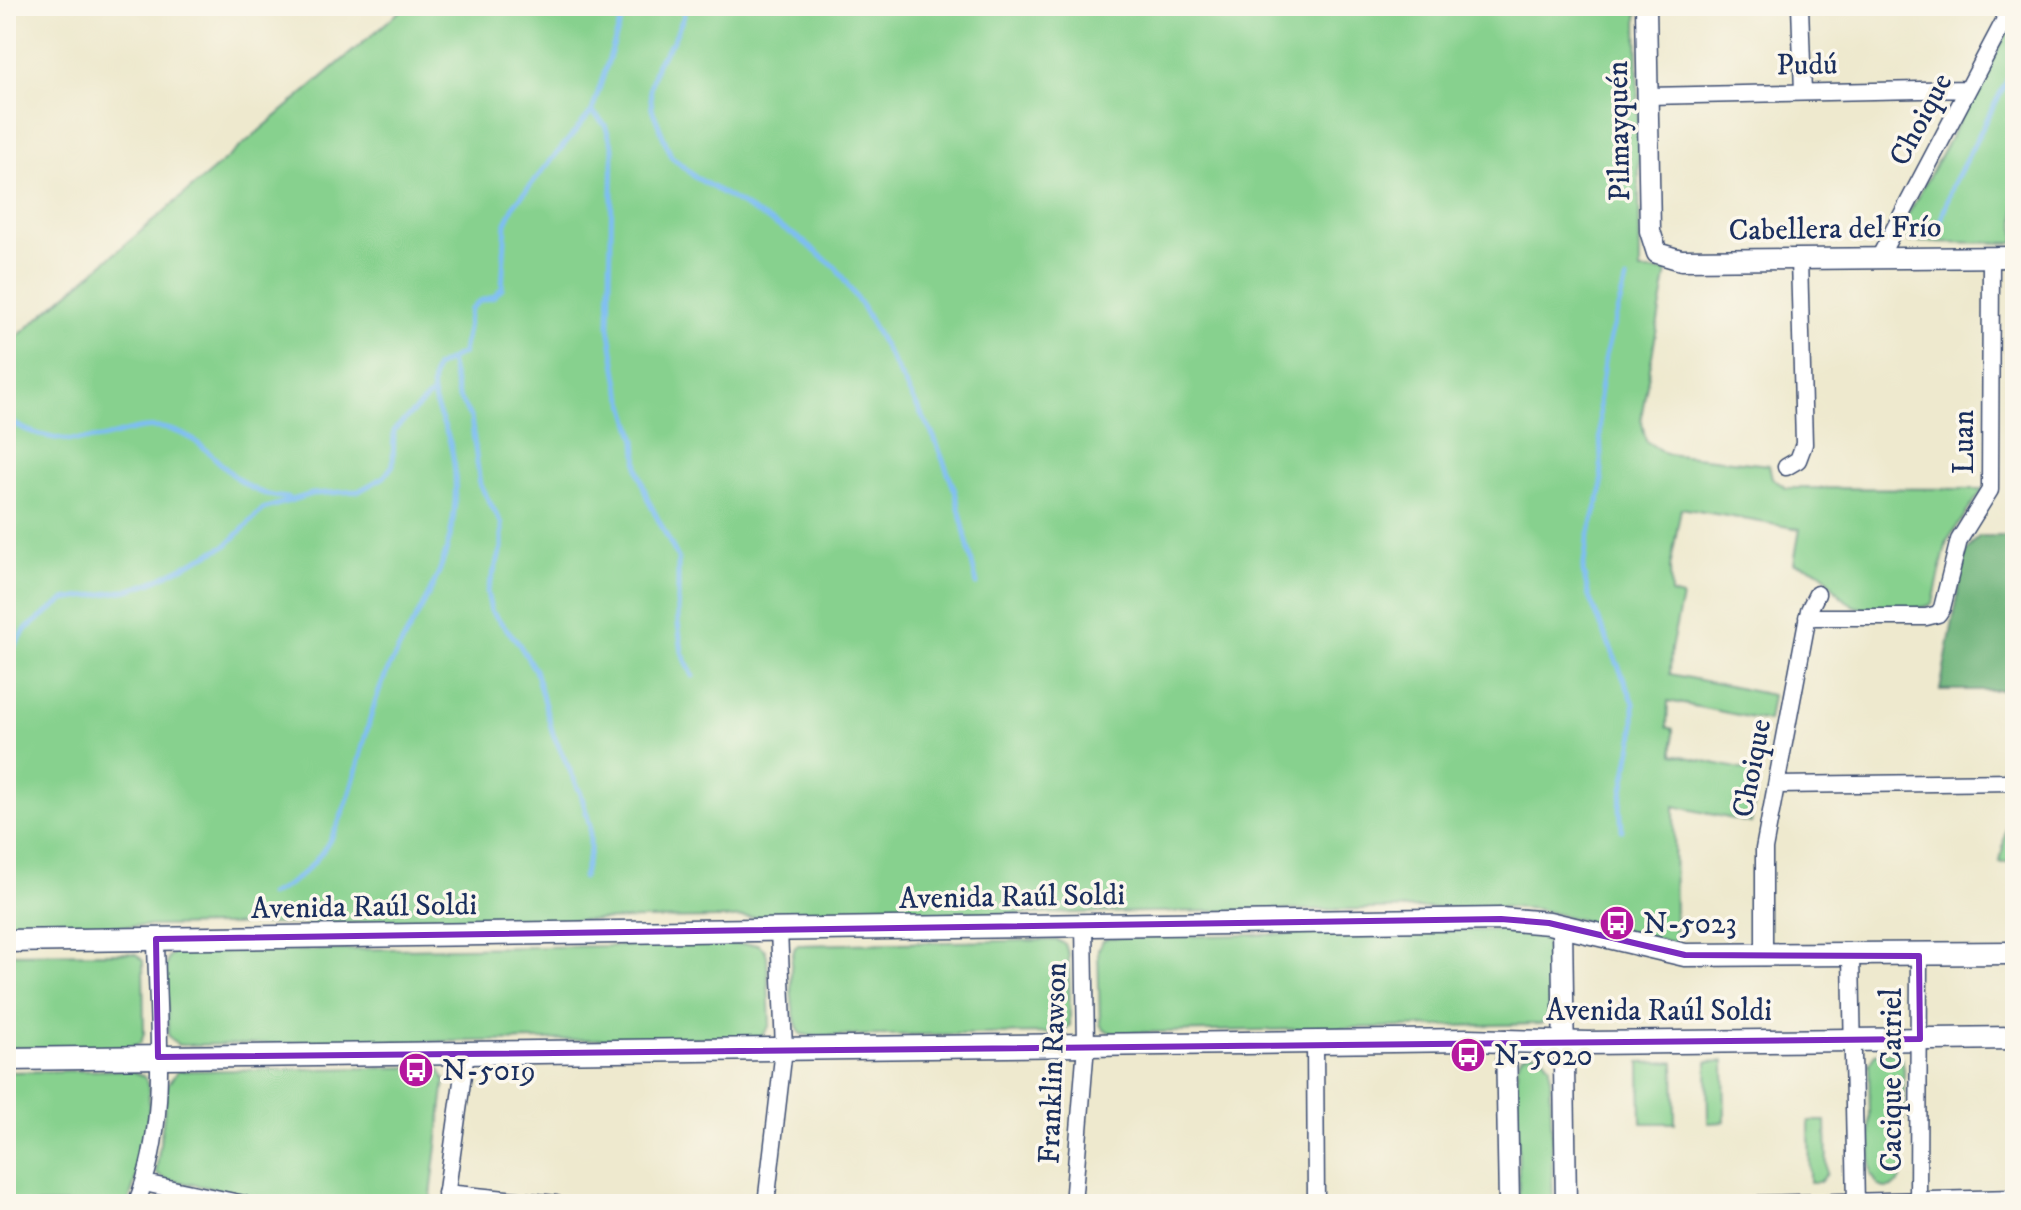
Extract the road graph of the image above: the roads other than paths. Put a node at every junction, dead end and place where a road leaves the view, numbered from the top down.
1 (1646, 6) edge
2 (1800, 6) edge
3 (2012, 6) edge
4 (1967, 89) junction
5 (1803, 92) junction
6 (1648, 96) junction
7 (1657, 253) joint
8 (1991, 257) junction
9 (2015, 257) edge
10 (1879, 258) junction
11 (1799, 259) junction
12 (1786, 467) dead end
13 (1817, 594) dead end
14 (1807, 617) junction
15 (2015, 782) edge
16 (1777, 785) junction
17 (1084, 925) junction
18 (1562, 926) junction
19 (779, 930) junction
20 (156, 939) junction
21 (6, 941) edge
22 (2015, 953) edge
23 (1851, 956) junction
24 (1919, 956) junction
25 (1764, 957) junction
26 (2015, 1038) edge
27 (1920, 1039) junction
28 (1506, 1040) junction
29 (1854, 1040) junction
30 (1315, 1042) junction
31 (1565, 1042) junction
32 (1086, 1045) junction
33 (784, 1049) junction
34 (466, 1053) junction
35 (158, 1057) junction
36 (6, 1059) edge
37 (144, 1183) junction
38 (2015, 1198) edge
39 (446, 1199) edge
40 (1856, 1202) edge
41 (1918, 1202) edge
42 (136, 1204) edge
43 (244, 1204) edge
44 (556, 1204) edge
45 (766, 1204) edge
46 (1073, 1204) edge
47 (1316, 1204) edge
48 (1509, 1204) edge
49 (1566, 1204) edge
50 (1759, 1204) edge

1 - 6 street, Pilmayquén
2 - 5 street
3 - 4 street, Choique
4 - 5 street, Pudú
4 - 10 street, Choique
5 - 6 street, Pudú
6 - 7 street, Pilmayquén
7 - 11 street, Cabellera del Frío
8 - 9 street, Cabellera del Frío
8 - 10 street, Cabellera del Frío
8 - 14 street, Luan
10 - 11 street, Cabellera del Frío
11 - 12 street
13 - 14 street, Choique
14 - 16 street, Choique
15 - 16 street
16 - 25 street, Choique
17 - 18 main road, Avenida Raúl Soldi
17 - 19 main road, Avenida Raúl Soldi
17 - 32 street, Franklin Rawson
18 - 25 main road, Avenida Raúl Soldi
18 - 31 street
19 - 20 main road, Avenida Raúl Soldi
19 - 33 street
20 - 21 main road, Avenida Raúl Soldi
20 - 35 street
22 - 24 main road, Avenida Raúl Soldi
23 - 24 main road, Avenida Raúl Soldi
23 - 25 main road, Avenida Raúl Soldi
23 - 29 street, Cacique Catriel
24 - 27 street, Cacique Catriel
26 - 27 main road, Avenida Raúl Soldi
27 - 29 main road, Avenida Raúl Soldi
27 - 41 street, Cacique Catriel
28 - 30 main road, Avenida Raúl Soldi
28 - 31 main road, Avenida Raúl Soldi
28 - 48 street
29 - 31 main road, Avenida Raúl Soldi
29 - 40 street, Cacique Catriel
30 - 32 main road, Avenida Raúl Soldi
30 - 47 street
31 - 49 street
32 - 33 main road, Avenida Raúl Soldi
32 - 46 street, Franklin Rawson
33 - 34 main road, Avenida Raúl Soldi
33 - 45 street
34 - 35 main road, Avenida Raúl Soldi
34 - 39 street
35 - 36 main road, Avenida Raúl Soldi
35 - 37 street
37 - 42 street
37 - 43 street
38 - 41 street
39 - 44 street
40 - 41 street
40 - 50 street

